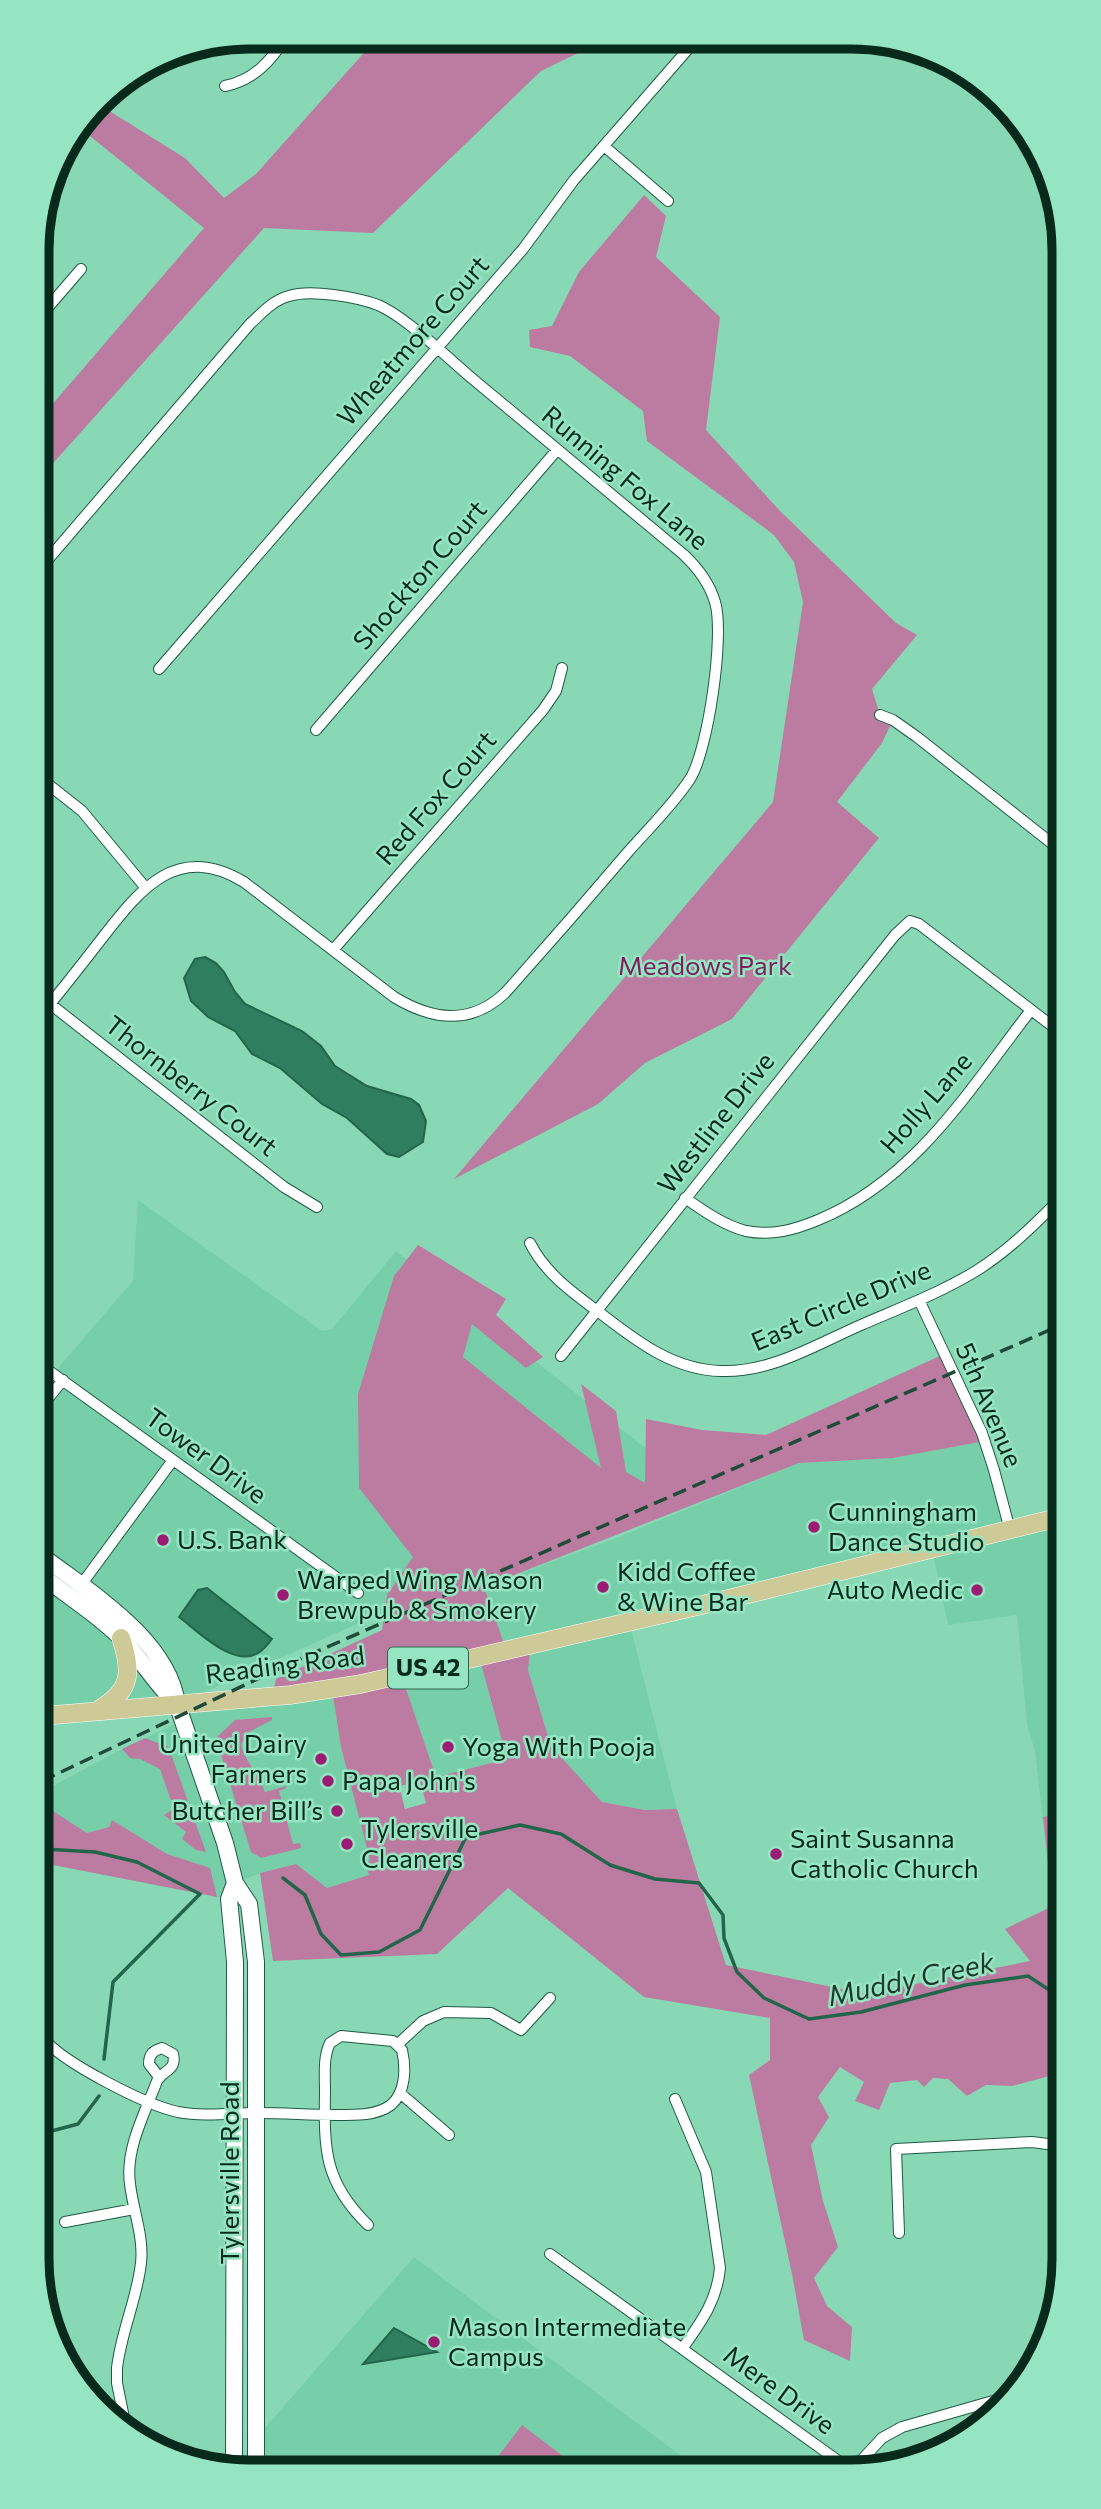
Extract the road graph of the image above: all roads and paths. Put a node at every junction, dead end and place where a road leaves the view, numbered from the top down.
1 (278, 49) edge
2 (688, 49) edge
3 (225, 86) dead end
4 (604, 146) junction
5 (668, 201) dead end
6 (81, 269) dead end
7 (49, 305) edge
8 (437, 349) junction
9 (557, 450) junction
10 (49, 558) edge
11 (562, 668) dead end
12 (159, 669) dead end
13 (880, 715) dead end
14 (316, 730) dead end
15 (49, 785) edge
16 (1052, 843) edge
17 (145, 887) junction
18 (333, 950) junction
19 (50, 1004) joint
20 (1031, 1010) junction
21 (1052, 1026) edge
22 (685, 1198) junction
23 (1052, 1207) edge
24 (317, 1208) dead end
25 (530, 1243) dead end
26 (919, 1300) junction
27 (596, 1311) junction
28 (562, 1356) dead end
29 (49, 1371) edge
30 (58, 1377) junction
31 (49, 1393) edge
32 (173, 1460) junction
33 (1052, 1519) edge
34 (1010, 1530) junction
35 (49, 1561) edge
36 (49, 1581) edge
37 (80, 1584) junction
38 (358, 1593) dead end
39 (121, 1638) junction
40 (177, 1704) junction
41 (97, 1711) junction
42 (49, 1715) edge
43 (235, 1883) junction
44 (550, 1998) dead end
45 (49, 2044) edge
46 (398, 2044) junction
47 (159, 2077) dead end
48 (400, 2093) junction
49 (675, 2099) dead end
50 (149, 2101) junction
51 (236, 2113) junction
52 (255, 2113) junction
53 (325, 2114) junction
54 (449, 2135) dead end
55 (1052, 2145) edge
56 (134, 2209) junction
57 (65, 2222) dead end
58 (368, 2225) dead end
59 (899, 2233) dead end
60 (550, 2254) dead end
61 (682, 2348) junction
62 (993, 2401) edge
63 (123, 2415) edge
64 (862, 2459) edge
65 (234, 2460) edge
66 (256, 2460) edge
67 (837, 2460) edge

1 - 3 street
2 - 4 street, Wheatmore Court
4 - 5 street
4 - 8 street, Wheatmore Court
6 - 7 street
8 - 9 street, Running Fox Lane
8 - 10 street, Running Fox Lane
8 - 12 street, Wheatmore Court
9 - 14 street, Shockton Court
9 - 18 street, Running Fox Lane
11 - 18 street, Red Fox Court
13 - 16 street
15 - 17 street
17 - 18 street, Running Fox Lane
17 - 19 street, Running Fox Lane
19 - 24 street, Thornberry Court
20 - 21 street
20 - 22 street, Holly Lane
20 - 22 street, Westline Drive
22 - 27 street, Westline Drive
23 - 26 street, East Circle Drive
25 - 27 street, East Circle Drive
26 - 27 street, East Circle Drive
26 - 34 street, 5th Avenue
27 - 28 street, Westline Drive
29 - 30 street, Tower Drive
30 - 31 street
30 - 32 street, Tower Drive
32 - 37 street
32 - 38 street, Tower Drive
33 - 34 main road, Reading Road / US 42
34 - 40 main road, Reading Road / US 42
35 - 37 main road, Tylersville Road
36 - 39 main road, Tylersville Road
37 - 40 main road, Tylersville Road
39 - 40 main road, Tylersville Road
39 - 41 main road
40 - 41 main road, Reading Road / US 42
40 - 43 main road, Tylersville Road
41 - 42 main road, Reading Road / US 42
43 - 51 main road, Tylersville Road
43 - 52 main road, Tylersville Road
44 - 46 street
45 - 50 street
46 - 48 street
46 - 53 street
47 - 50 street
48 - 53 street
48 - 54 street
49 - 61 street
50 - 51 street
50 - 56 street
51 - 52 street
51 - 65 main road, Tylersville Road
52 - 53 street
52 - 66 main road, Tylersville Road
53 - 58 street
55 - 59 street
56 - 57 street
56 - 63 street
60 - 61 street, Mere Drive
61 - 67 street, Mere Drive
62 - 64 street

